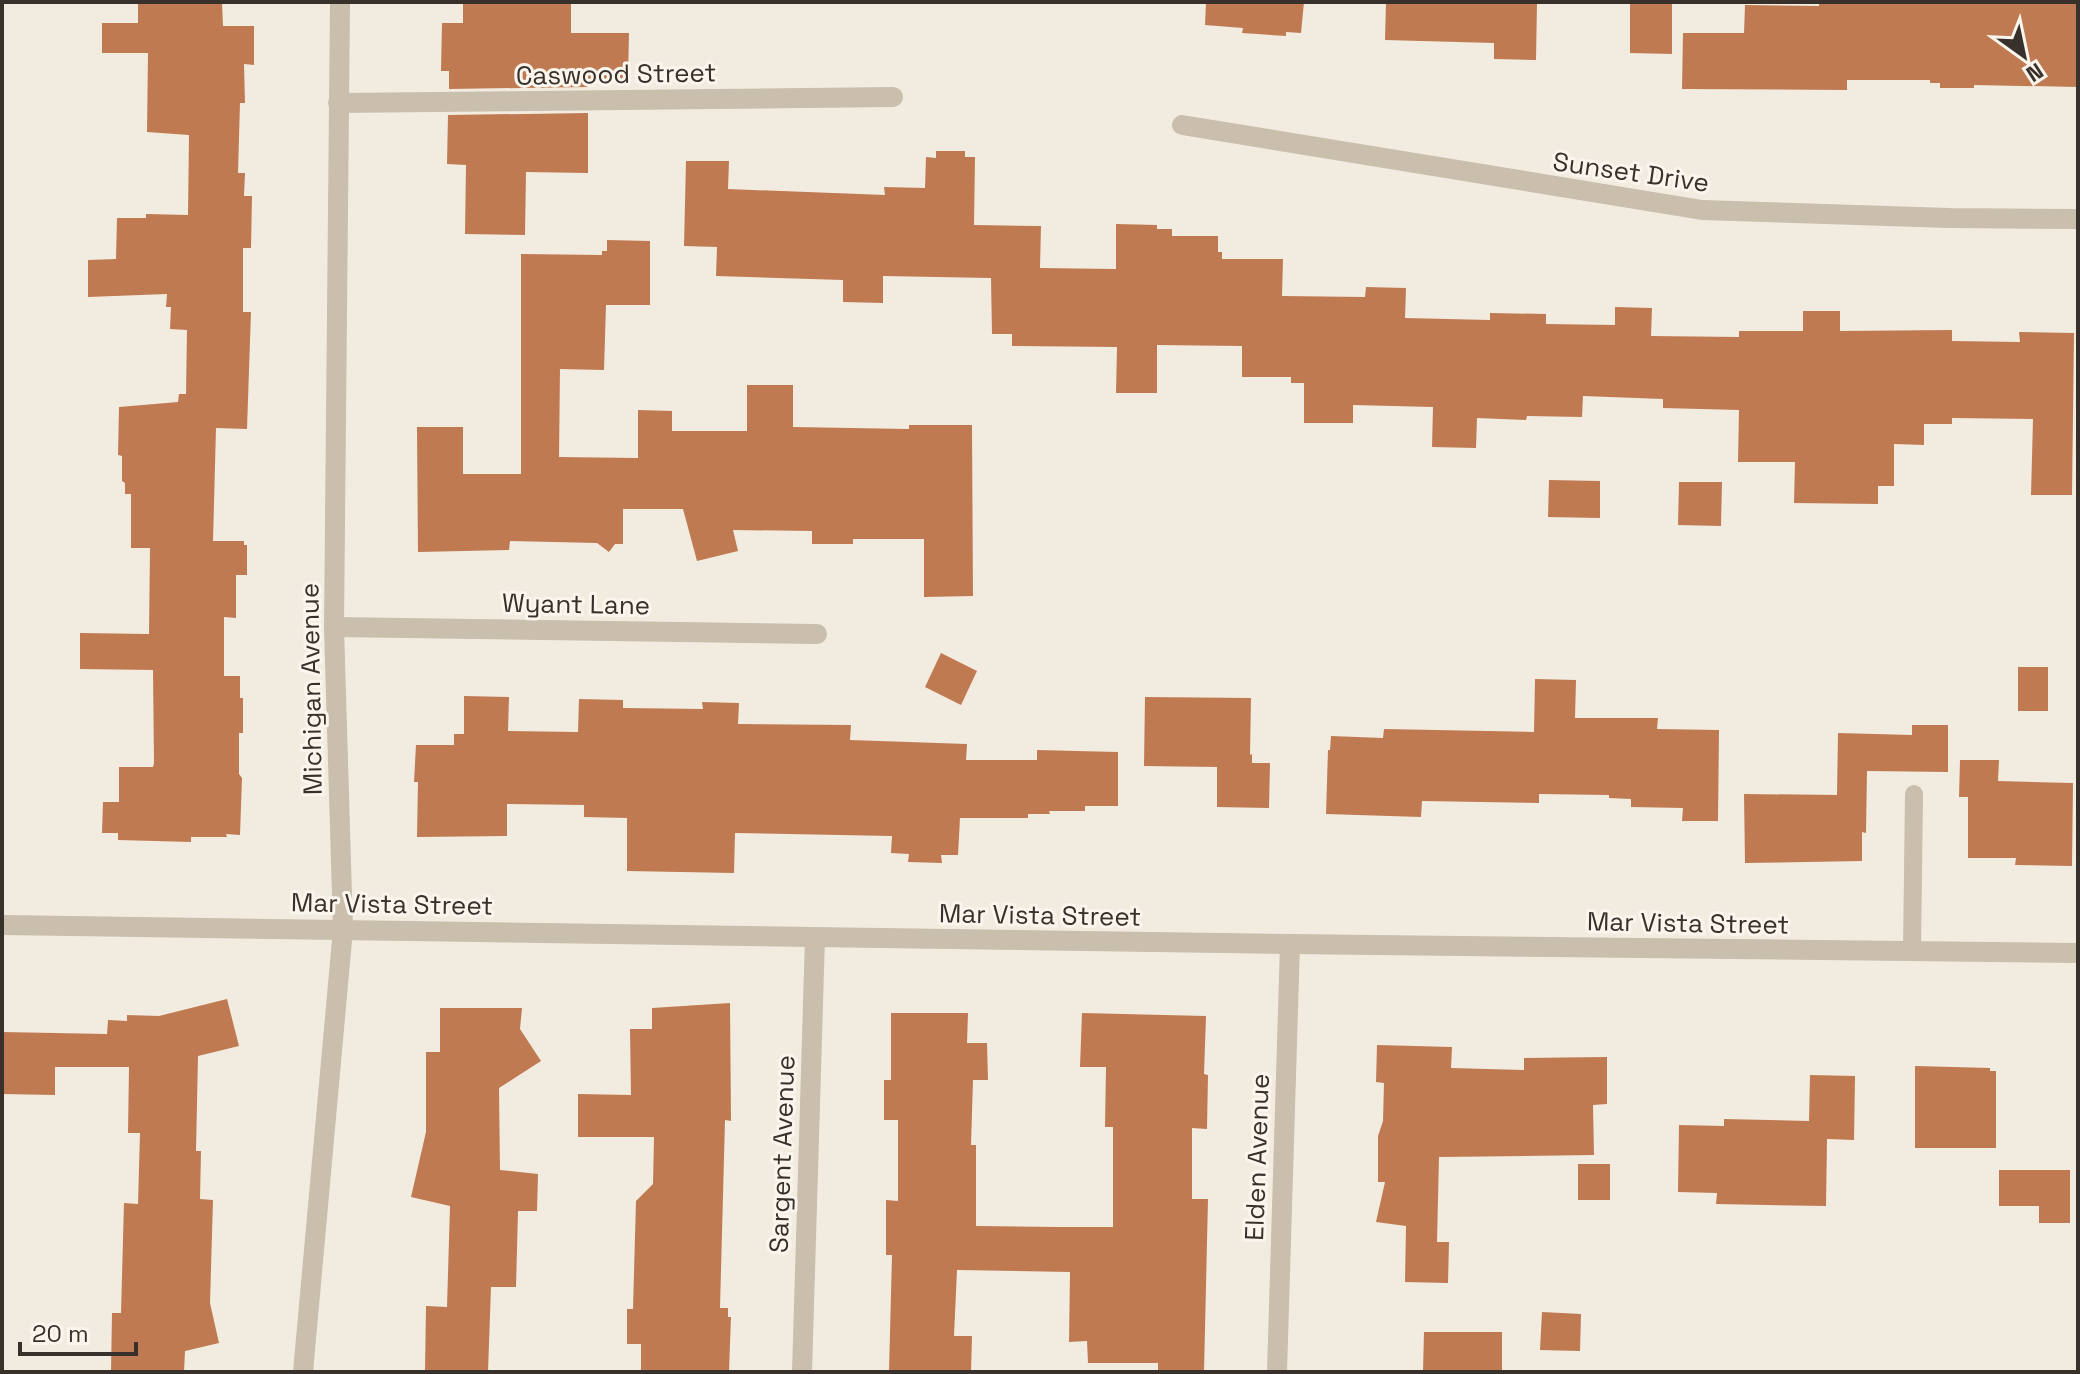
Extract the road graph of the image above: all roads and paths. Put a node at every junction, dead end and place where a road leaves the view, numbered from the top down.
1 (340, 2) edge
2 (893, 97) dead end
3 (338, 103) junction
4 (1182, 125) dead end
5 (2078, 219) edge
6 (334, 627) junction
7 (817, 634) dead end
8 (1914, 794) dead end
9 (2, 925) edge
10 (343, 929) junction
11 (815, 937) junction
12 (1290, 944) junction
13 (1912, 951) junction
14 (2078, 953) edge
15 (303, 1372) edge
16 (802, 1372) edge
17 (1277, 1372) edge

1 - 3 street, Michigan Avenue
2 - 3 street, Caswood Street
3 - 6 street, Michigan Avenue
4 - 5 street, Sunset Drive
6 - 7 street, Wyant Lane
6 - 10 street, Michigan Avenue
8 - 13 lane
9 - 10 street, Mar Vista Street
10 - 11 street, Mar Vista Street
10 - 15 street, Michigan Avenue
11 - 12 street, Mar Vista Street
11 - 16 street, Sargent Avenue
12 - 13 street, Mar Vista Street
12 - 17 street, Elden Avenue
13 - 14 street, Mar Vista Street

